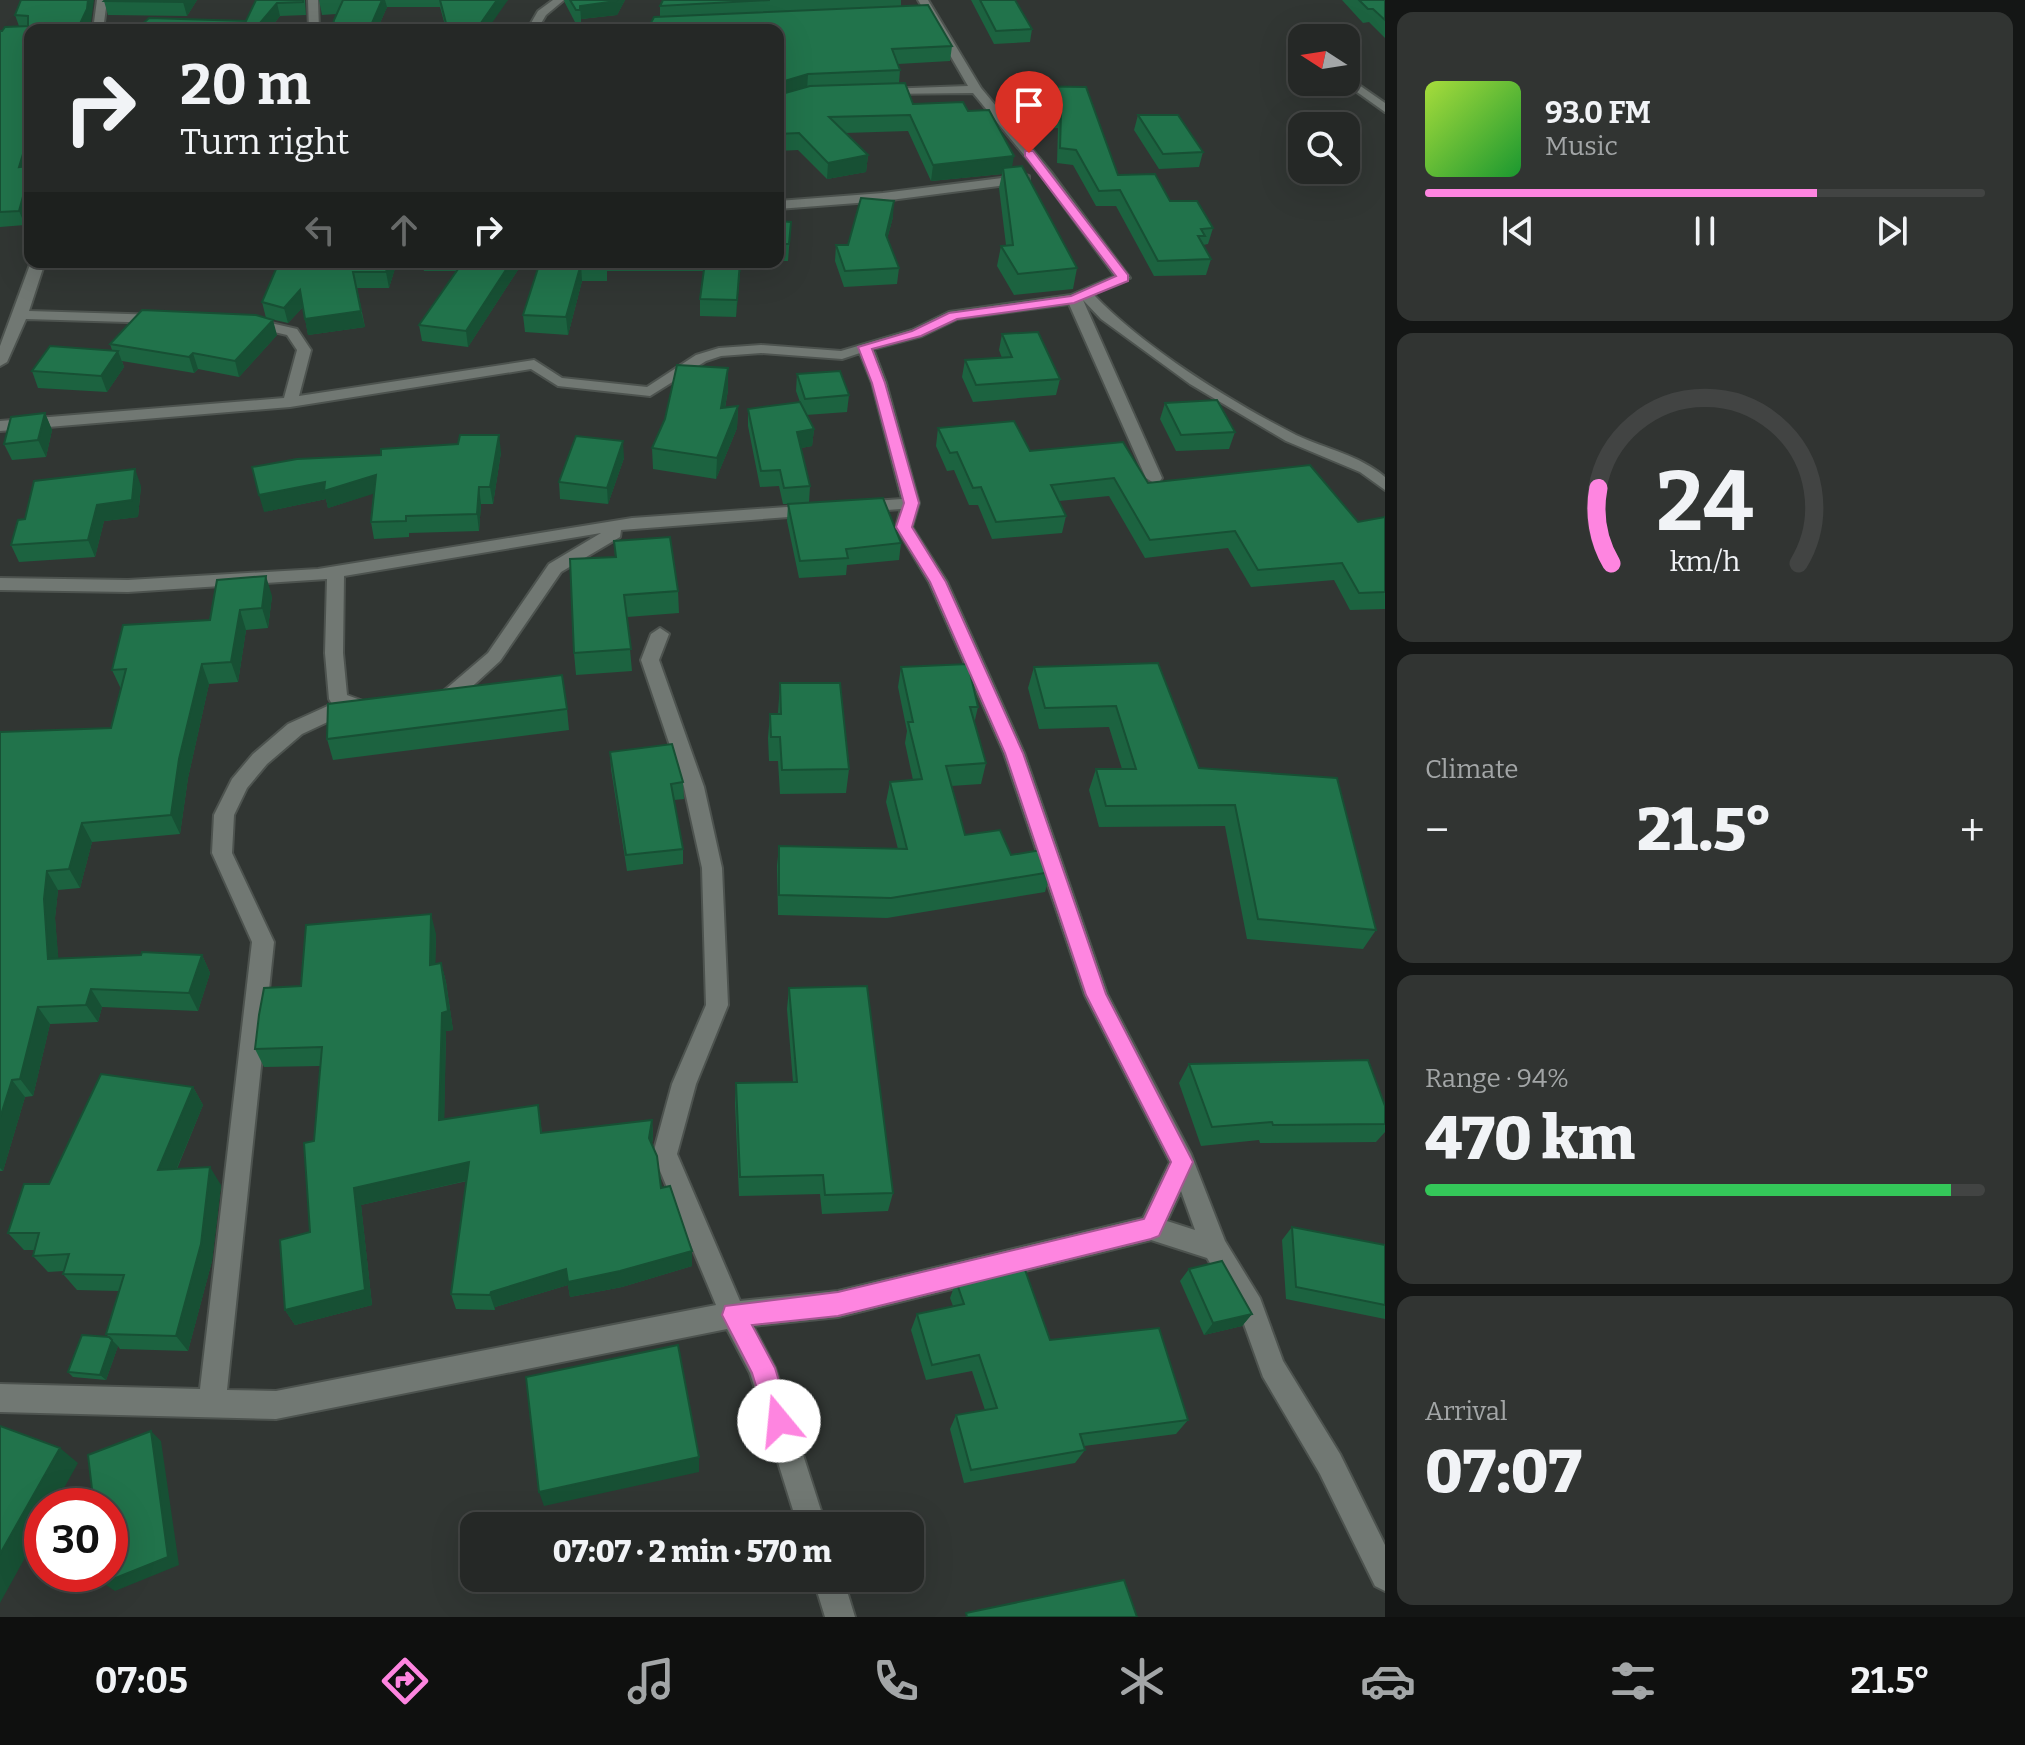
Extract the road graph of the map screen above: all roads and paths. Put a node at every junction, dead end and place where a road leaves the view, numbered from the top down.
1 (102, 0) edge
2 (313, 0) edge
3 (559, 0) edge
4 (923, 9) edge
5 (100, 24) edge
6 (314, 24) edge
7 (536, 24) edge
8 (976, 89) junction
9 (1360, 90) edge
10 (869, 93) edge
11 (1385, 109) edge
12 (1047, 175) junction
13 (784, 205) edge
14 (36, 268) edge
15 (1080, 297) junction
16 (21, 315) junction
17 (178, 319) edge
18 (241, 321) edge
19 (865, 347) junction
20 (0, 362) edge
21 (290, 402) junction
22 (0, 426) edge
23 (1154, 478) dead end
24 (1385, 485) edge
25 (911, 503) junction
26 (632, 523) junction
27 (336, 571) junction
28 (0, 584) edge
29 (660, 634) dead end
30 (350, 704) junction
31 (420, 705) edge
32 (380, 710) edge
33 (1182, 1162) junction
34 (1151, 1228) junction
35 (1215, 1248) junction
36 (733, 1315) junction
37 (0, 1398) edge
38 (212, 1404) junction
39 (808, 1512) edge
40 (1385, 1576) edge
41 (832, 1592) edge
42 (840, 1617) edge

1 - 5 street
2 - 6 street
3 - 7 street
4 - 8 street
8 - 10 street
8 - 12 street
9 - 11 street
12 - 13 street
12 - 15 street
14 - 16 street
15 - 19 street
15 - 23 street
15 - 24 street
16 - 17 street
16 - 20 street
18 - 21 street
19 - 21 street
19 - 25 street
21 - 22 street
25 - 26 street
25 - 33 street
26 - 27 street
26 - 31 street
27 - 28 street
27 - 30 street
29 - 36 street
30 - 32 street
30 - 38 street
33 - 34 street
33 - 35 street
34 - 35 street
34 - 36 street
35 - 40 street
36 - 38 street
36 - 39 street
37 - 38 street
41 - 42 street

